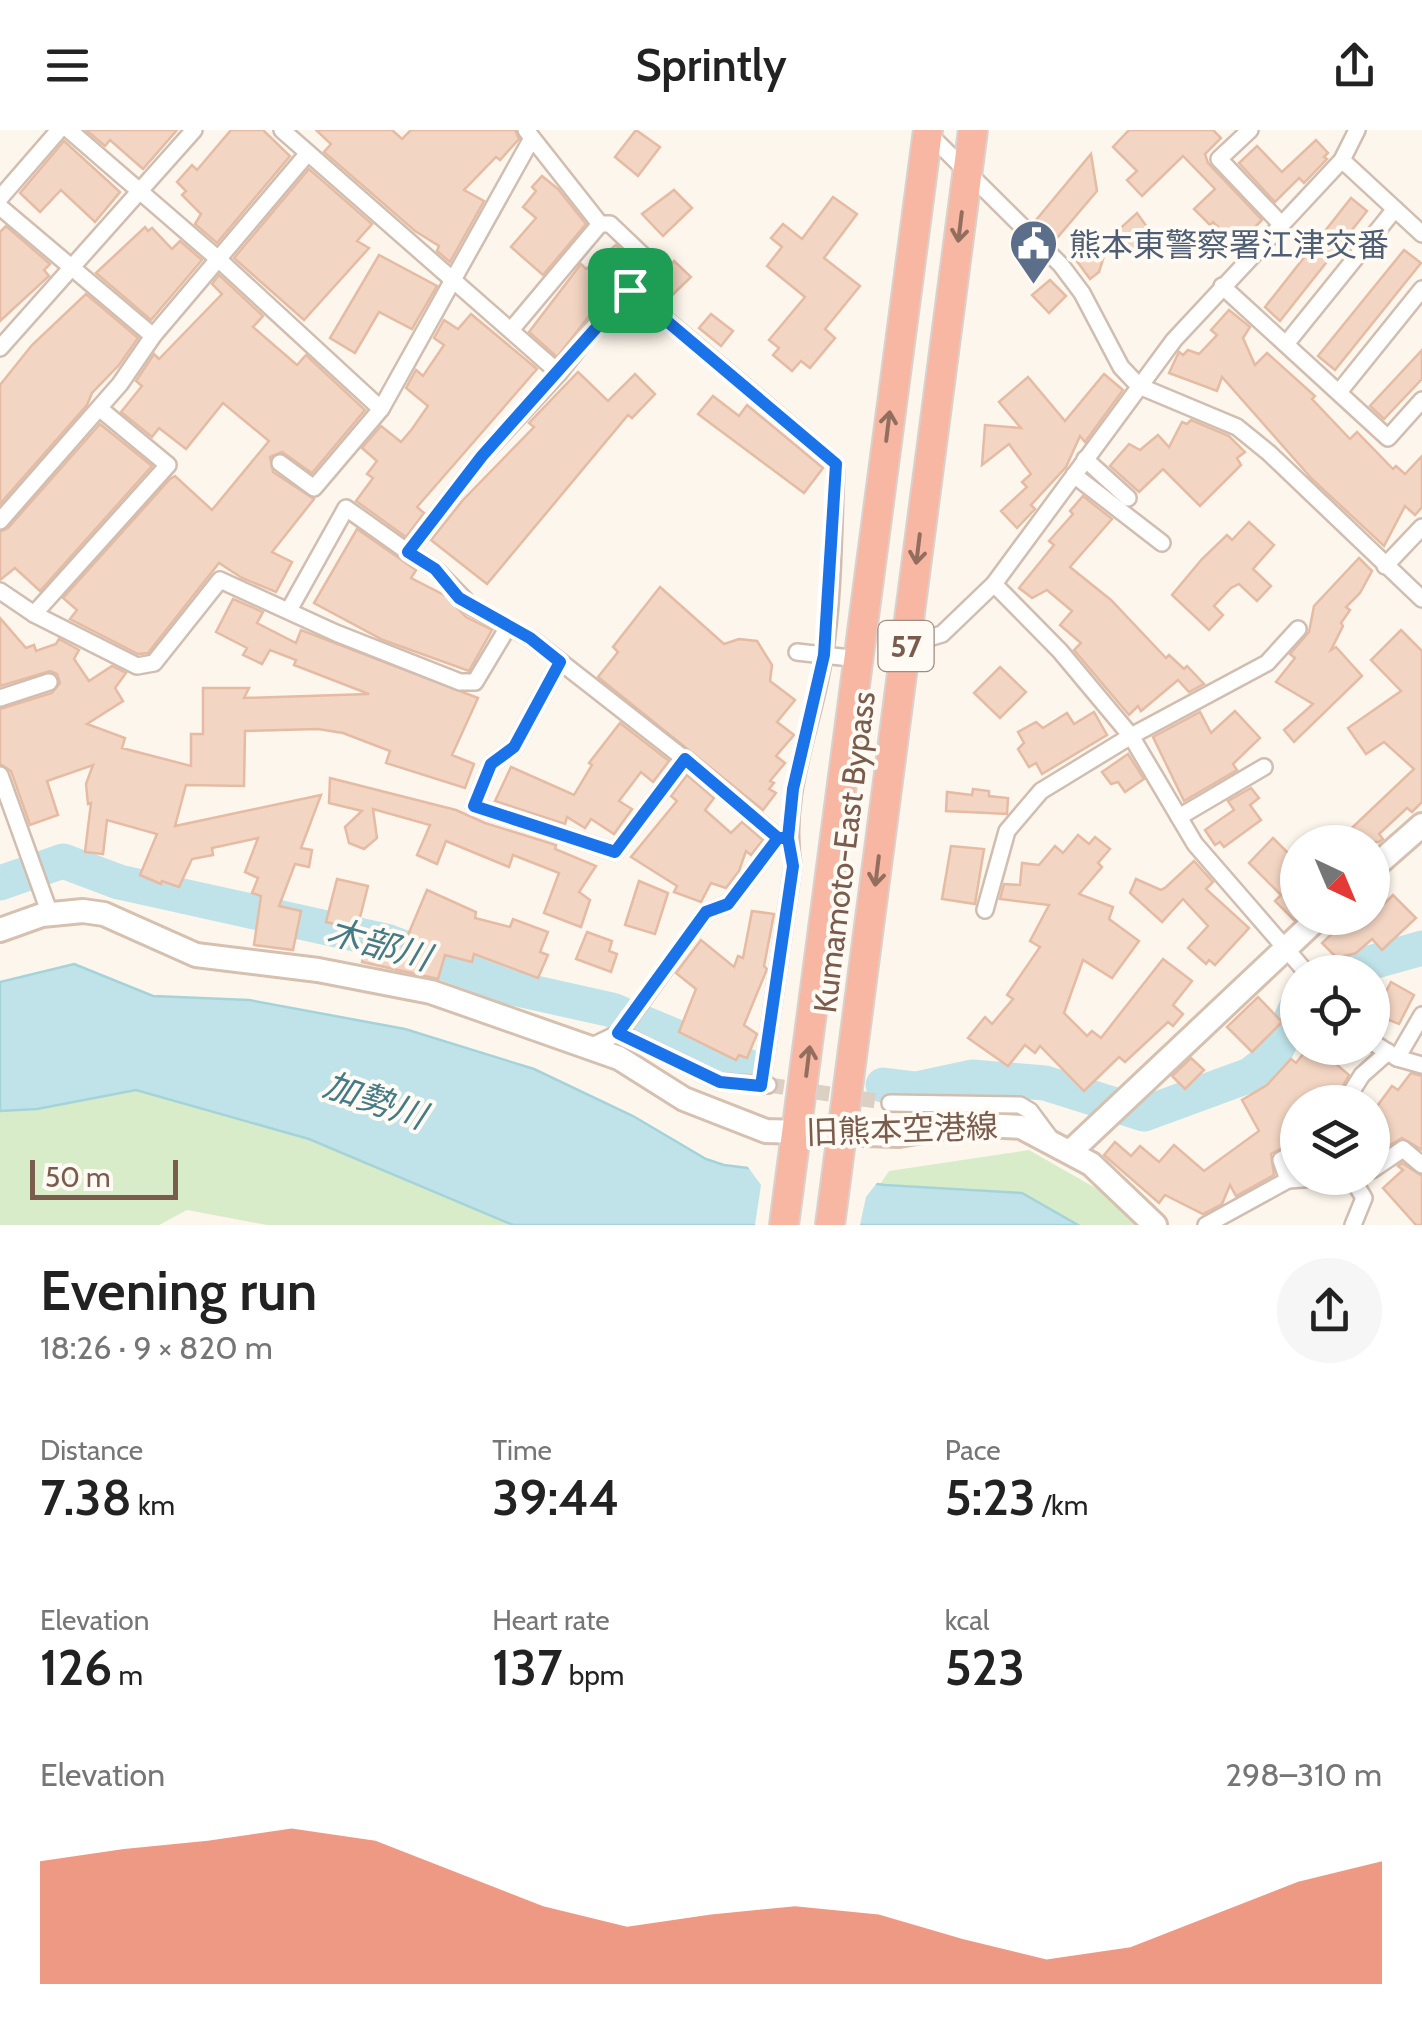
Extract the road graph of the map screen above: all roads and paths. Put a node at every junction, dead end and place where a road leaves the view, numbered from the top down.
1 (59, 130) edge
2 (69, 130) edge
3 (194, 130) edge
4 (282, 130) edge
5 (973, 130) edge
6 (1356, 130) edge
7 (927, 131) edge
8 (1241, 133) edge
9 (528, 135) edge
10 (308, 152) junction
11 (1342, 160) junction
12 (967, 171) junction
13 (139, 190) junction
14 (0, 198) edge
15 (0, 207) edge
16 (1395, 209) junction
17 (600, 224) junction
18 (1281, 224) junction
19 (1422, 234) edge
20 (216, 258) junction
21 (72, 266) junction
22 (454, 280) junction
23 (1222, 286) junction
24 (1422, 289) edge
25 (630, 290) junction
26 (510, 330) junction
27 (153, 336) junction
28 (1286, 344) junction
29 (0, 348) edge
30 (559, 373) junction
31 (1139, 386) junction
32 (1339, 392) junction
33 (1420, 405) edge
34 (99, 408) junction
35 (381, 408) junction
36 (1085, 459) junction
37 (280, 463) dead end
38 (1074, 475) junction
39 (1128, 498) dead end
40 (0, 521) edge
41 (1422, 527) edge
42 (1162, 543) dead end
43 (408, 552) junction
44 (1386, 566) junction
45 (994, 584) junction
46 (0, 591) edge
47 (1422, 600) edge
48 (288, 610) junction
49 (34, 614) junction
50 (508, 627) junction
51 (1298, 629) dead end
52 (906, 645) junction
53 (797, 652) dead end
54 (824, 655) junction
55 (859, 660) junction
56 (560, 662) junction
57 (49, 682) dead end
58 (0, 698) edge
59 (1131, 736) junction
60 (685, 759) junction
61 (1264, 766) dead end
62 (0, 775) edge
63 (1179, 817) junction
64 (1422, 825) edge
65 (783, 838) junction
66 (1390, 853) edge
67 (985, 910) dead end
68 (50, 914) junction
69 (0, 930) edge
70 (1299, 935) edge
71 (1286, 946) junction
72 (1293, 955) edge
73 (1422, 1015) edge
74 (618, 1033) junction
75 (592, 1046) junction
76 (1390, 1053) edge
77 (1393, 1055) junction
78 (1422, 1064) edge
79 (1356, 1085) edge
80 (890, 1103) tunnel mouth
81 (844, 1132) junction
82 (796, 1144) junction
83 (1063, 1147) junction
84 (1390, 1157) edge
85 (1422, 1166) edge
86 (1280, 1184) edge
87 (1362, 1195) edge
88 (784, 1225) edge
89 (830, 1225) edge
90 (1155, 1225) edge
91 (1206, 1225) edge
92 (1354, 1225) edge

1 - 14 street
2 - 13 street
3 - 13 street
4 - 10 street
5 - 12 highway, Kumamoto-East Bypass / 57
6 - 11 street
7 - 12 street
55 -> 7 highway, Kumamoto-East Bypass / 57
8 - 18 street
9 - 17 street
9 - 22 street
10 - 20 street
10 - 22 street
11 - 16 street
11 - 18 street
12 - 31 street
12 -> 52 highway, Kumamoto-East Bypass / 57
13 - 20 street
13 - 21 street
15 - 21 street
16 - 19 street
16 - 28 street
17 - 25 street
17 - 26 street
18 - 23 street
20 - 27 street
20 - 35 street
21 - 27 street
21 - 29 street
22 - 26 street
22 - 35 street
23 - 28 street
23 - 31 street
24 - 32 street
25 - 30 street
25 - 54 street
26 - 30 street
27 - 34 street
28 - 32 street
30 - 43 street
31 - 36 street
31 - 44 street
32 - 33 street
34 - 40 street
34 - 49 street
35 - 37 street
36 - 38 street
36 - 39 street
38 - 42 street
38 - 45 street
41 - 44 street
43 - 48 street
43 - 50 street
44 - 47 street
45 - 52 street
45 - 59 street
46 - 49 street
48 - 49 street
48 - 50 street
50 - 56 street
51 - 59 street
52 -> 81 highway, Kumamoto-East Bypass / 57
53 - 54 street
54 - 55 street
54 - 65 street
82 -> 55 highway, Kumamoto-East Bypass / 57
56 - 60 street
56 - 60 street
57 - 58 street
59 - 63 street
59 - 67 street
60 - 65 street
61 - 63 street
62 - 68 street
63 - 71 street
64 - 66 street
65 - 74 street
65 - 74 street
68 - 69 street, 旧熊本空港線
68 - 75 street, 旧熊本空港線
70 - 71 street
71 - 72 street
71 - 83 street
73 - 77 street
74 - 75 street
75 - 82 street, 旧熊本空港線
76 - 77 street
77 - 78 street
77 - 79 street
80 - 83 street
81 - 82 street, 旧熊本空港線
81 - 83 street, 旧熊本空港線
81 - 89 highway, Kumamoto-East Bypass / 57
82 - 88 highway, Kumamoto-East Bypass / 57
83 - 90 street, 旧熊本空港線
84 - 85 street
86 - 91 street
87 - 92 street

